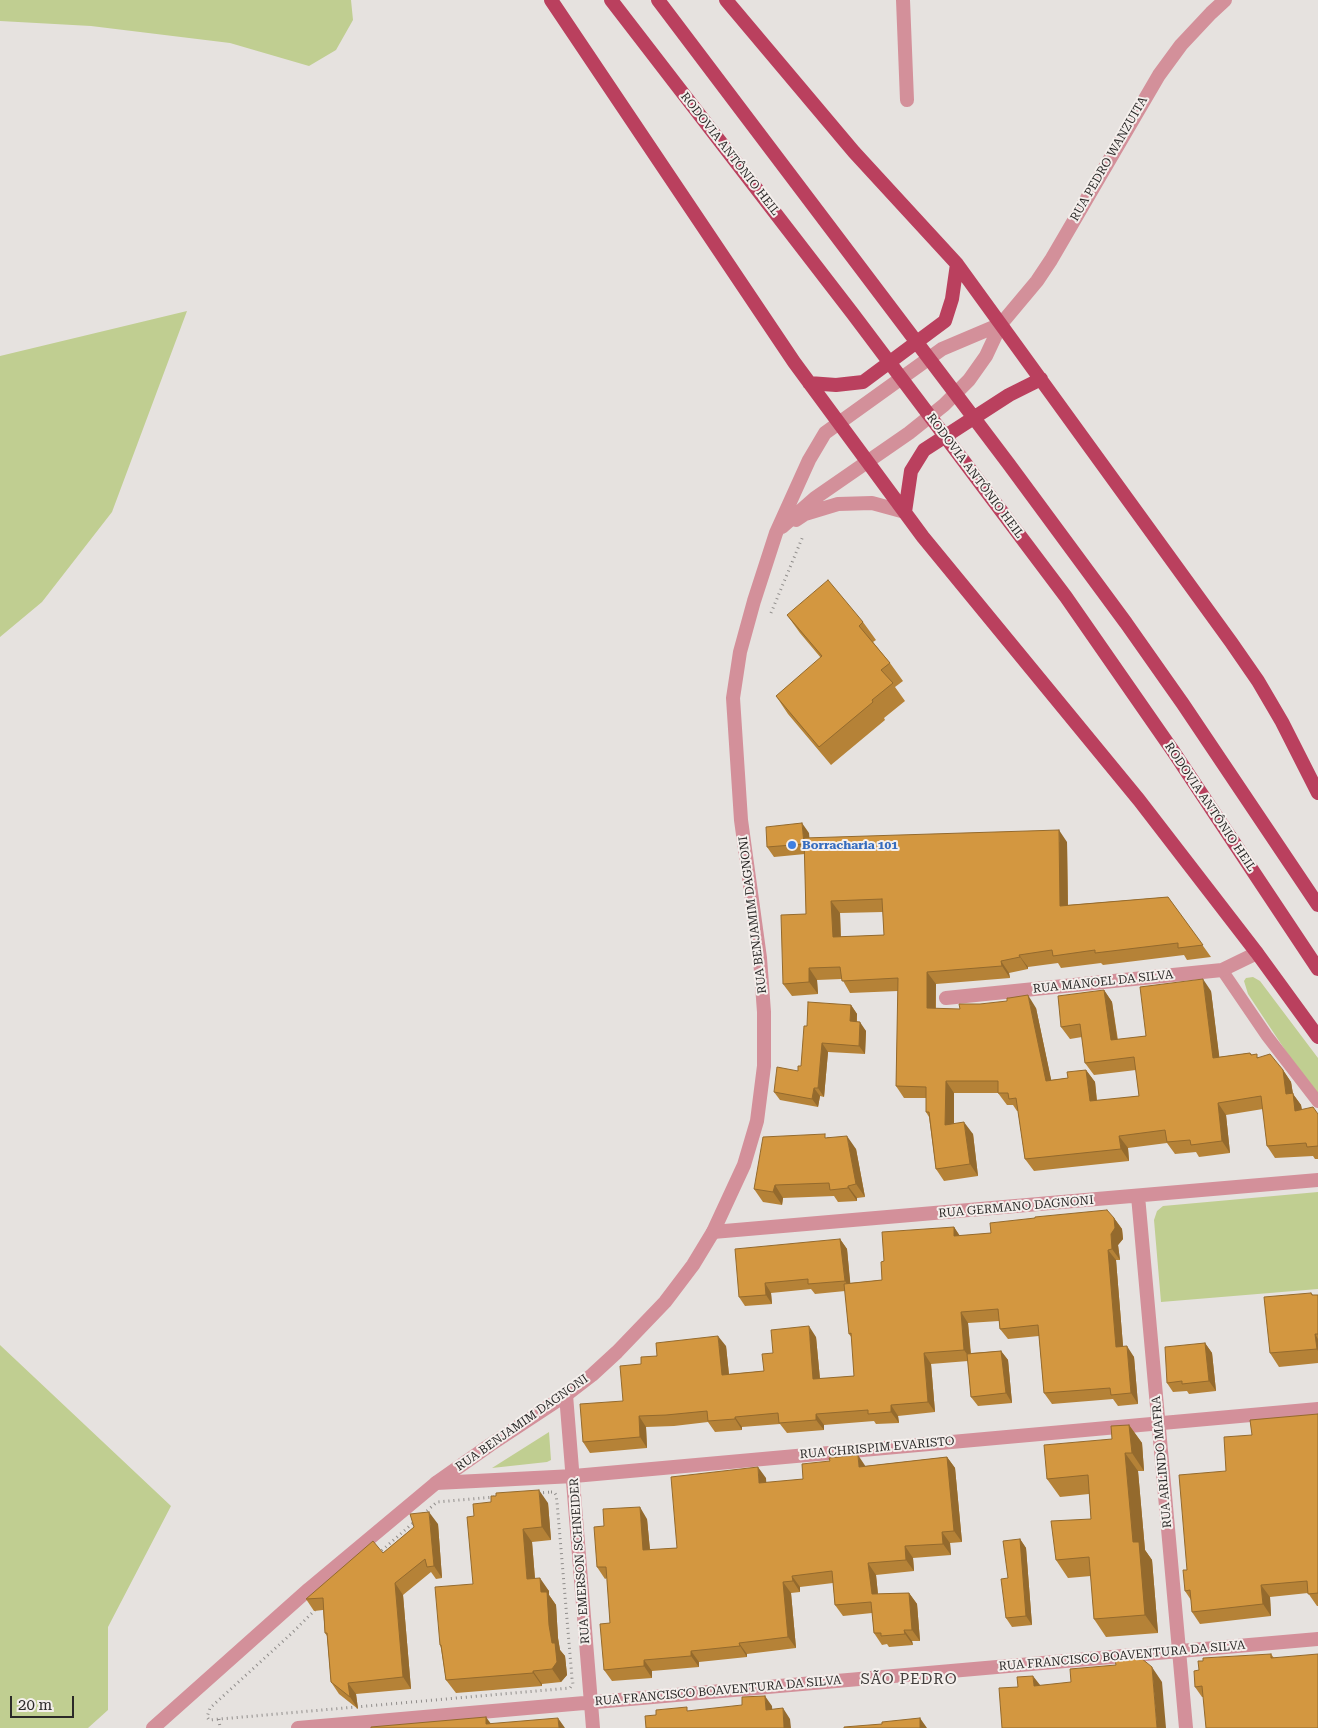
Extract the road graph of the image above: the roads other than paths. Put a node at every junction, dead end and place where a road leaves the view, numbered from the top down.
1 (551, 0) edge
2 (611, 0) edge
3 (658, 0) edge
4 (726, 0) edge
5 (903, 0) edge
6 (1225, 0) edge
7 (907, 100) dead end
8 (957, 264) junction
9 (1001, 324) junction
10 (1041, 379) junction
11 (809, 383) junction
12 (839, 423) junction
13 (868, 462) junction
14 (905, 512) junction
15 (776, 533) junction
16 (1318, 793) edge
17 (1318, 905) edge
18 (1256, 954) junction
19 (1318, 969) edge
20 (1222, 970) junction
21 (946, 998) dead end
22 (1318, 1037) edge
23 (1318, 1102) edge
24 (1318, 1180) edge
25 (1138, 1196) junction
26 (713, 1232) junction
27 (566, 1395) junction
28 (1318, 1409) edge
29 (1158, 1422) junction
30 (574, 1476) junction
31 (436, 1483) junction
32 (1318, 1639) edge
33 (1179, 1652) junction
34 (591, 1702) junction
35 (153, 1728) edge
36 (298, 1728) edge
37 (593, 1728) edge
38 (1186, 1728) edge

1 - 11 main road
2 - 19 main road, RODOVIA ANTÔNIO HEIL
3 - 17 main road
4 - 8 main road
5 - 7 street
6 - 9 street, RUA PEDRO WANZUITA
8 - 9 main road
8 - 11 main road
9 - 10 main road
9 - 12 street, RUA BENJAMIM DAGNONI
9 - 13 street, RUA BENJAMIM DAGNONI
10 - 14 main road
10 - 16 main road
11 - 12 main road
12 - 13 main road
12 - 15 street, RUA BENJAMIM DAGNONI
13 - 14 main road
13 - 15 street, RUA BENJAMIM DAGNONI
14 - 15 street
14 - 18 main road
15 - 26 street, RUA BENJAMIM DAGNONI
18 - 20 street, RUA MANOEL DA SILVA
18 - 22 main road
20 - 21 street, RUA MANOEL DA SILVA
20 - 23 lane
24 - 25 street, RUA GERMANO DAGNONI
25 - 26 street, RUA GERMANO DAGNONI
25 - 29 street, RUA ARLINDO MAFRA
26 - 27 street, RUA BENJAMIM DAGNONI
27 - 30 street, RUA EMERSON SCHNEIDER
27 - 31 street, RUA BENJAMIM DAGNONI
28 - 29 street, RUA CHRISPIM EVARISTO
29 - 30 street, RUA CHRISPIM EVARISTO
29 - 33 street, RUA ARLINDO MAFRA
30 - 31 street, RUA CHRISPIM EVARISTO
30 - 34 street, RUA EMERSON SCHNEIDER
31 - 35 street, RUA BENJAMIM DAGNONI
32 - 33 street, RUA FRANCISCO BOAVENTURA DA SILVA
33 - 34 street, RUA FRANCISCO BOAVENTURA DA SILVA
33 - 38 street, RUA ARLINDO MAFRA
34 - 36 street, RUA FRANCISCO BOAVENTURA DA SILVA
34 - 37 street, RUA EMERSON SCHNEIDER

